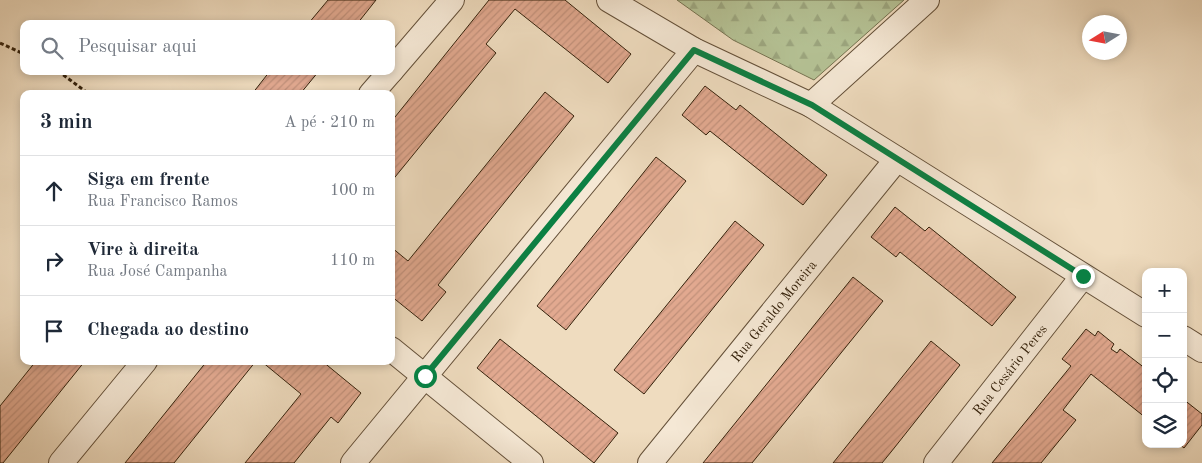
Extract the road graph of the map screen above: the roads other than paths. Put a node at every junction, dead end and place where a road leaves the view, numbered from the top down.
1 (452, 0) edge
2 (609, 0) edge
3 (927, 0) edge
4 (694, 50) junction
5 (395, 66) edge
6 (388, 75) edge
7 (374, 90) edge
8 (812, 105) junction
9 (897, 159) junction
10 (1083, 276) junction
11 (1143, 313) edge
12 (1187, 341) edge
13 (1202, 350) edge
14 (395, 352) edge
15 (142, 365) edge
16 (425, 376) junction
17 (61, 463) edge
18 (353, 463) edge
19 (531, 463) edge
20 (650, 463) edge
21 (936, 463) edge

1 - 5 street
2 - 4 street
3 - 8 street
4 - 8 street
4 - 16 street
6 - 7 street
8 - 9 street
9 - 10 street
9 - 20 street, Rua Geraldo Moreira
10 - 11 street
10 - 21 street, Rua Cesário Peres
12 - 13 street
14 - 16 street
15 - 17 street
16 - 18 street
16 - 19 street

